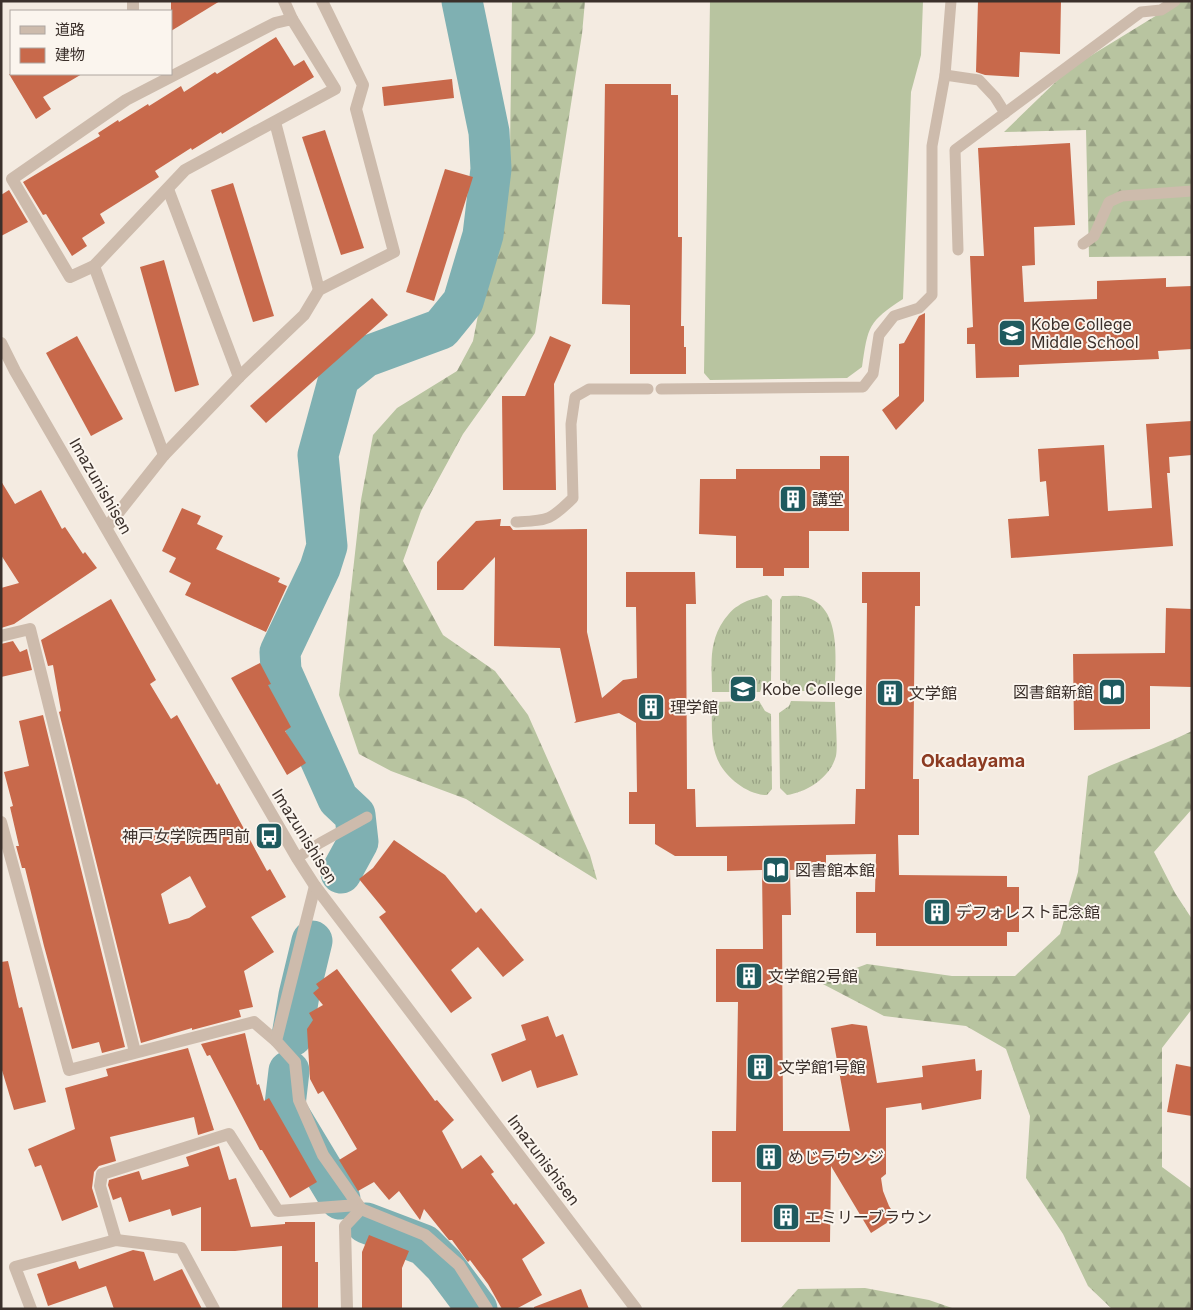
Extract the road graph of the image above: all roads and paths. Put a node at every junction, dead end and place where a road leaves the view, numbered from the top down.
1 (284, 1) edge
2 (322, 1) edge
3 (951, 1) edge
4 (1175, 1) edge
5 (292, 19) junction
6 (172, 72) edge
7 (945, 75) junction
8 (164, 76) edge
9 (1005, 113) junction
10 (275, 122) junction
11 (932, 146) junction
12 (955, 150) junction
13 (168, 189) junction
14 (1192, 191) edge
15 (1083, 244) dead end
16 (958, 250) dead end
17 (94, 266) junction
18 (319, 290) junction
19 (1, 344) edge
20 (239, 377) junction
21 (648, 389) dead end
22 (660, 389) dead end
23 (164, 455) junction
24 (516, 522) dead end
25 (106, 527) junction
26 (1, 636) edge
27 (367, 817) dead end
28 (1, 822) edge
29 (297, 858) junction
30 (315, 886) junction
31 (276, 1041) junction
32 (135, 1052) junction
33 (359, 1207) junction
34 (116, 1240) junction
35 (31, 1309) edge
36 (214, 1309) edge
37 (347, 1309) edge
38 (487, 1309) edge
39 (636, 1309) edge

1 - 5 street
2 - 18 street
3 - 7 lane
4 - 9 lane
5 - 6 street
5 - 10 street
7 - 9 lane
7 - 11 lane
8 - 17 street
9 - 12 lane
10 - 13 street
10 - 18 street
11 - 12 lane
11 - 22 lane
12 - 16 lane
13 - 17 street
13 - 20 street
14 - 15 lane
17 - 23 street
18 - 20 street
19 - 25 street, Imazunishisen
20 - 23 street
21 - 24 lane
23 - 25 street
25 - 29 street, Imazunishisen
26 - 32 street
27 - 29 lane
28 - 32 street
29 - 30 street, Imazunishisen
30 - 31 street
30 - 39 street, Imazunishisen
31 - 32 street
31 - 33 street
33 - 34 street
33 - 37 street
33 - 38 street
34 - 35 street
34 - 36 street

